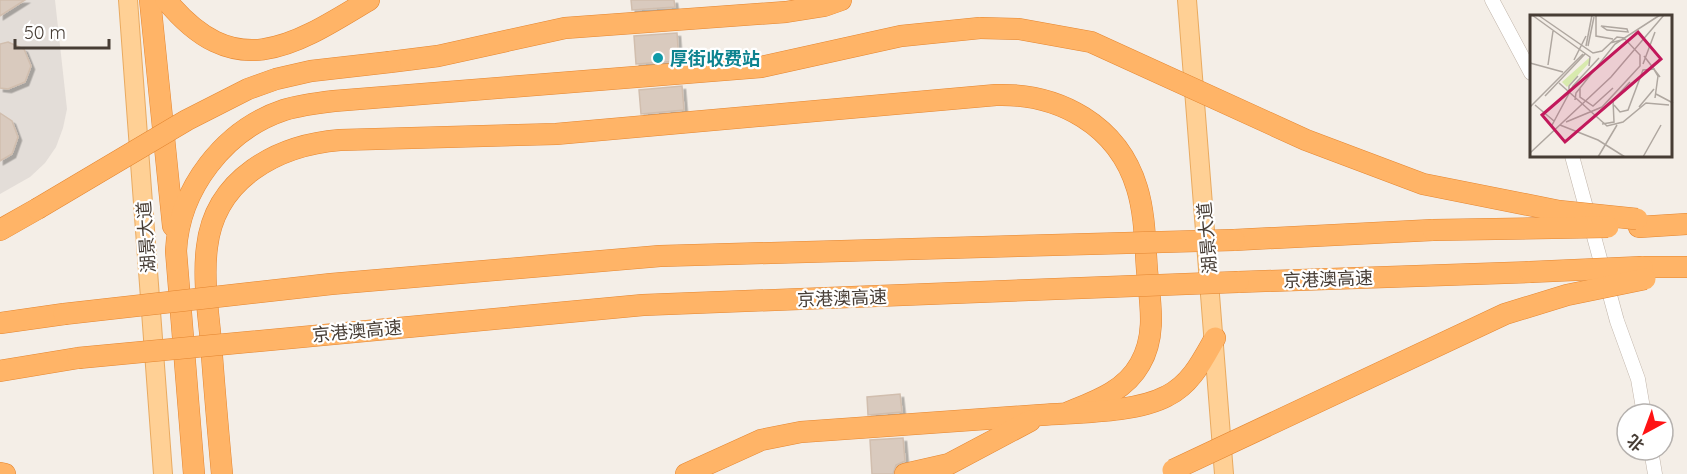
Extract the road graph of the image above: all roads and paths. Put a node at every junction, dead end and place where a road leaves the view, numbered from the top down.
1 (128, 0) edge
2 (150, 0) edge
3 (166, 0) edge
4 (369, 0) edge
5 (810, 0) edge
6 (841, 0) edge
7 (1187, 0) edge
8 (1492, 0) edge
9 (786, 12) junction
10 (1530, 71) edge
11 (1573, 158) edge
12 (1638, 223) junction
13 (1680, 224) edge
14 (0, 230) edge
15 (176, 251) junction
16 (1687, 267) edge
17 (1687, 272) edge
18 (1644, 273) junction
19 (0, 323) edge
20 (1215, 338) junction
21 (0, 372) edge
22 (1642, 402) edge
23 (1061, 413) junction
24 (1222, 455) junction
25 (1169, 472) edge
26 (0, 473) edge
27 (5, 474) edge
28 (163, 474) edge
29 (194, 474) edge
30 (222, 474) edge
31 (686, 474) edge
32 (905, 474) edge
33 (1214, 474) edge
34 (1224, 474) edge

1 - 28 main road, 湖景大道
2 - 15 highway
3 - 4 highway
5 - 9 highway
6 - 9 highway
7 - 20 main road, 湖景大道
8 - 10 street
9 - 14 highway, bridge
11 - 22 street
12 - 13 highway
12 - 15 highway, bridge
12 - 19 highway, bridge
15 - 29 highway
16 - 18 highway, 京港澳高速
17 - 18 highway
18 - 21 highway, 京港澳高速, bridge
18 - 25 highway, bridge
20 - 23 highway
20 - 24 main road, 湖景大道
23 - 30 highway
23 - 31 highway
23 - 32 highway
24 - 33 main road, 湖景大道
24 - 34 main road
26 - 27 highway

